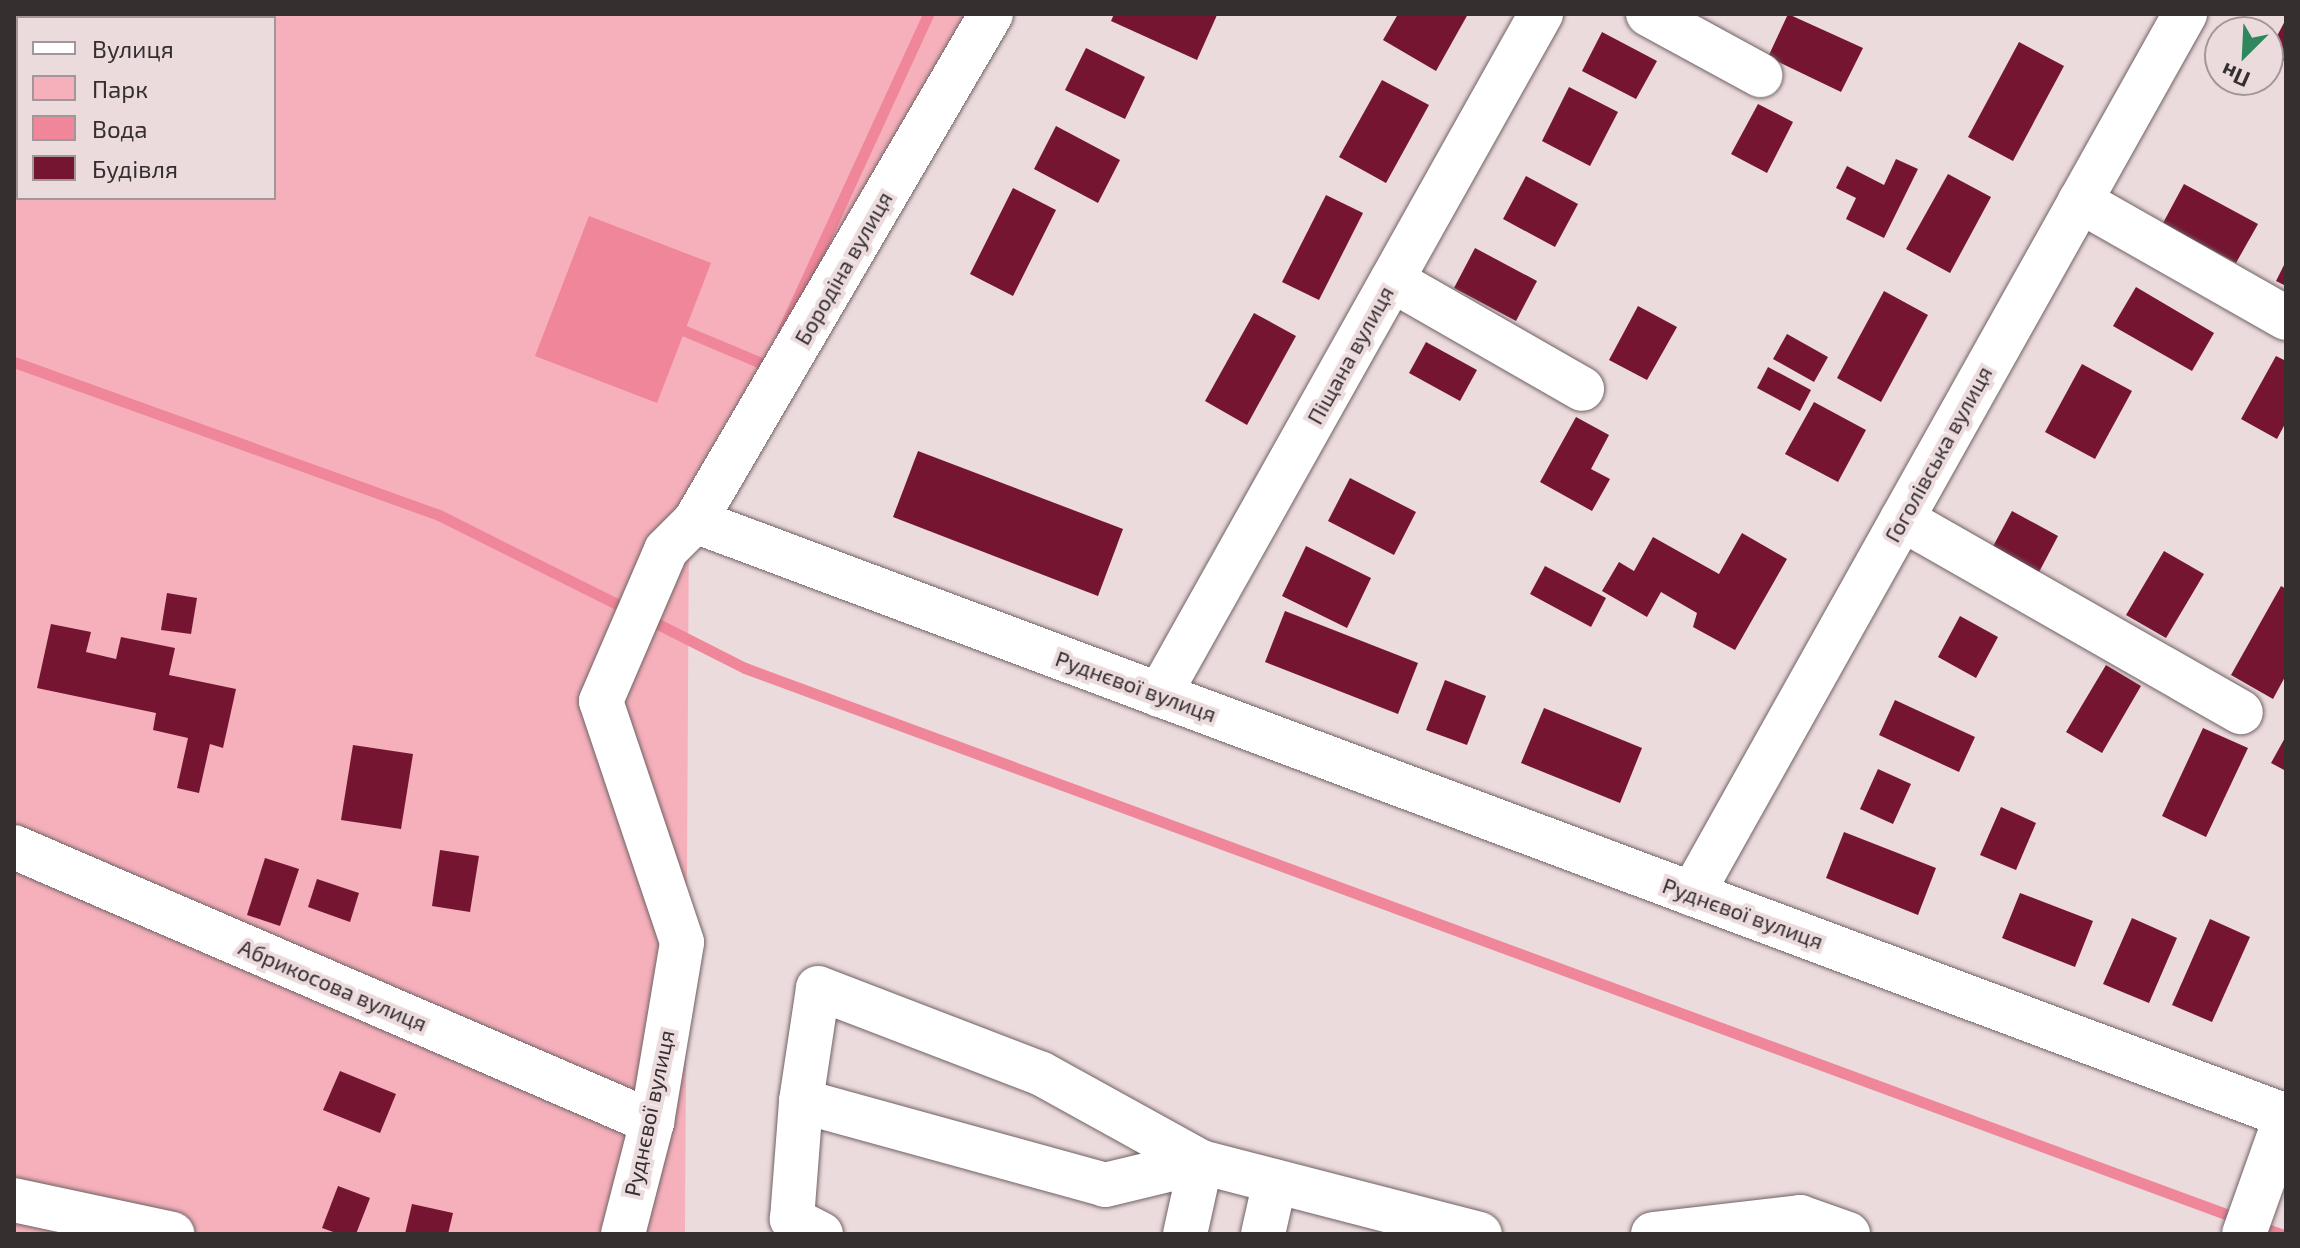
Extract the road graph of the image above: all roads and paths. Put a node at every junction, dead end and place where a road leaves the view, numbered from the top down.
1 (991, 14) edge
2 (1541, 14) edge
3 (1648, 14) edge
4 (2185, 14) edge
5 (1760, 75) dead end
6 (2080, 201) junction
7 (1392, 280) junction
8 (2286, 318) edge
9 (1582, 389) dead end
10 (1902, 519) junction
11 (680, 536) junction
12 (1159, 695) junction
13 (2241, 712) dead end
14 (14, 847) edge
15 (1692, 894) junction
16 (801, 1101) junction
17 (2286, 1116) edge
18 (652, 1122) junction
19 (1201, 1162) junction
20 (1275, 1181) junction
21 (14, 1200) edge
22 (1390, 1223) edge
23 (1766, 1228) edge
24 (172, 1234) edge
25 (623, 1234) edge
26 (821, 1234) edge
27 (1185, 1234) edge
28 (1263, 1234) edge
29 (1480, 1234) edge
30 (1653, 1234) edge
31 (1848, 1234) edge
32 (2244, 1234) edge

1 - 11 street, Бородіна вулиця
2 - 7 street, Піщана вулиця
3 - 5 street
4 - 6 street, Гоголівська вулиця
6 - 8 street
6 - 10 street, Гоголівська вулиця
7 - 9 street
7 - 12 street, Піщана вулиця
10 - 13 street
10 - 15 street, Гоголівська вулиця
11 - 12 street, Руднєвої вулиця
11 - 18 street, Руднєвої вулиця
12 - 15 street, Руднєвої вулиця
14 - 18 street, Абрикосова вулиця
15 - 17 street, Руднєвої вулиця
16 - 19 street
16 - 19 street
16 - 26 street
17 - 32 street
18 - 25 street, Руднєвої вулиця
19 - 20 street
19 - 27 street
20 - 22 street
20 - 28 street
21 - 24 street
22 - 29 street
23 - 30 street
23 - 31 street

